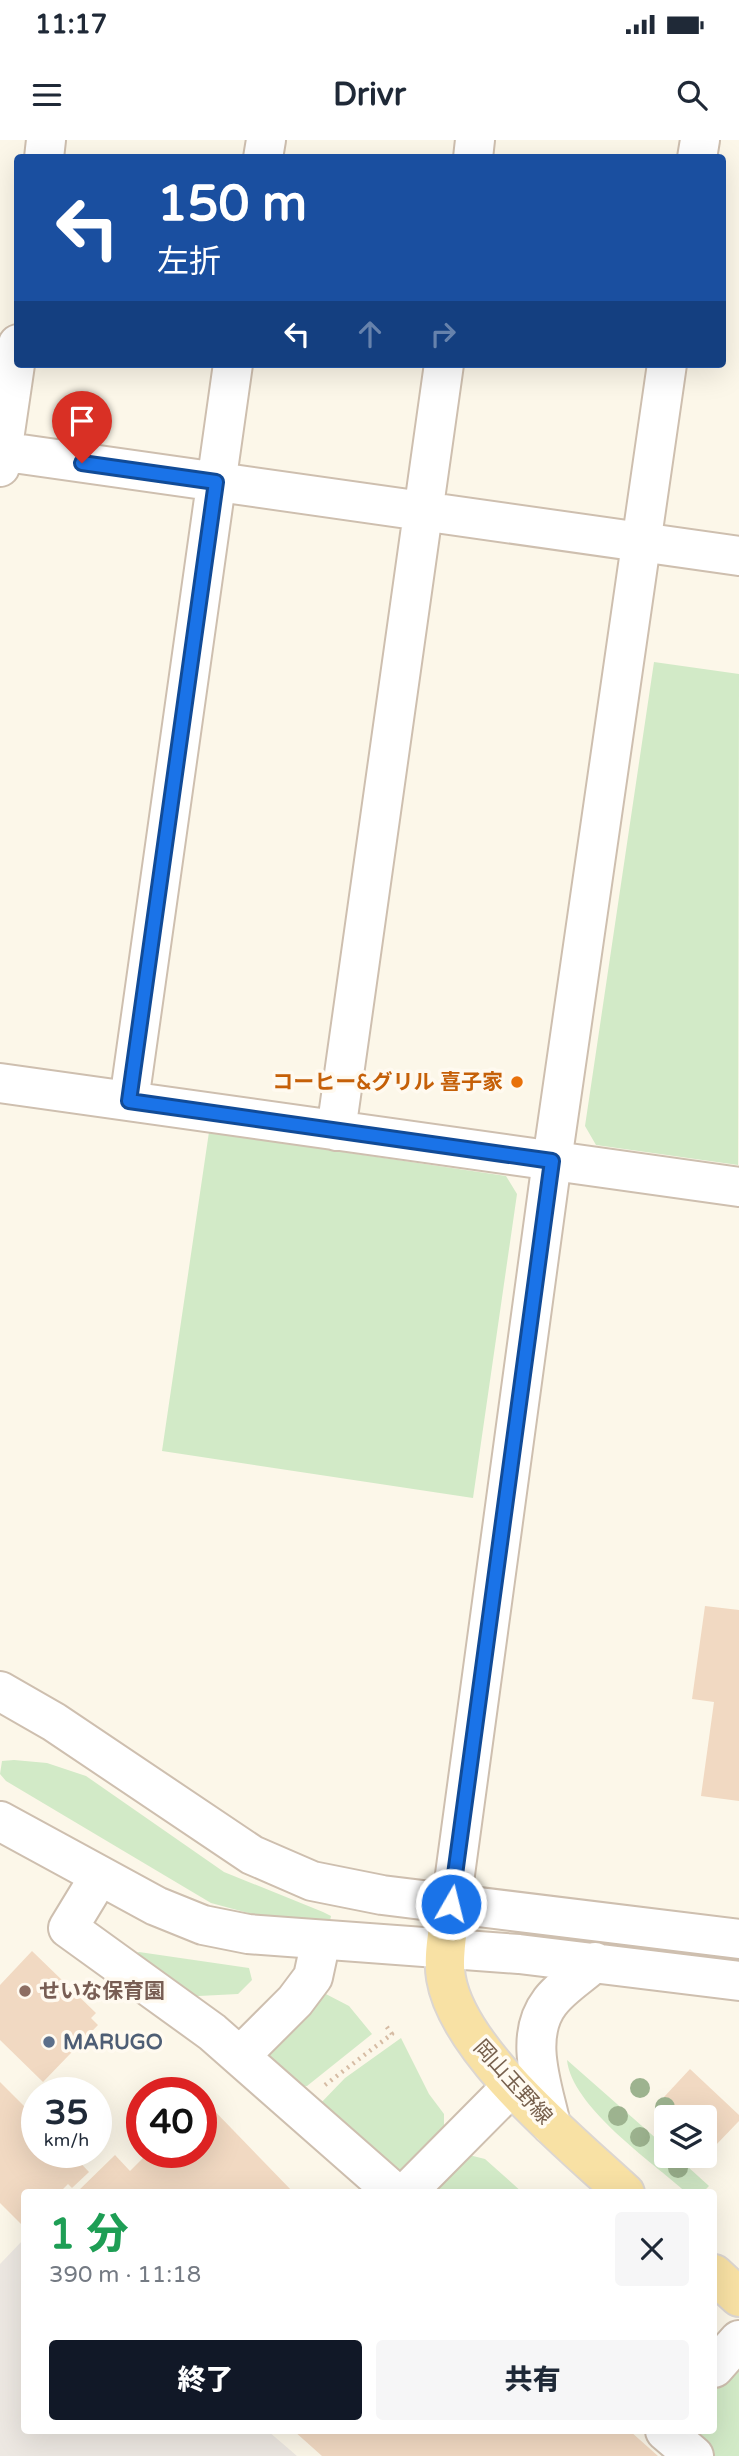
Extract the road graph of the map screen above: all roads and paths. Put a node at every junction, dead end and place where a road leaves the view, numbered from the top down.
1 (14, 368) edge
2 (232, 368) edge
3 (443, 368) edge
4 (666, 368) edge
5 (1, 457) edge
6 (216, 482) junction
7 (423, 511) junction
8 (640, 542) junction
9 (739, 556) edge
10 (0, 1083) edge
11 (129, 1101) junction
12 (336, 1131) junction
13 (552, 1161) junction
14 (739, 1187) edge
15 (0, 1691) edge
16 (0, 1821) edge
17 (99, 1877) junction
18 (451, 1904) junction
19 (739, 1939) edge
20 (321, 1940) junction
21 (447, 1949) junction
22 (595, 1962) junction
23 (739, 1981) edge
24 (384, 2023) dead end
25 (240, 2056) junction
26 (513, 2085) junction
27 (297, 2106) junction
28 (551, 2125) junction
29 (390, 2189) edge
30 (410, 2189) edge
31 (621, 2189) edge
32 (717, 2277) edge
33 (739, 2297) edge
34 (739, 2340) edge
35 (717, 2365) edge
36 (668, 2434) edge
37 (694, 2456) edge

1 - 5 street
2 - 6 street
3 - 7 street
4 - 8 street
5 - 6 street
6 - 7 street
6 - 11 street
7 - 8 street
7 - 12 street
8 - 9 street
8 - 13 street
10 - 11 street
11 - 12 street
12 - 13 street
13 - 14 street
13 - 18 street
15 - 18 street
16 - 17 street
17 - 20 street
17 - 25 street
18 - 19 street
18 - 21 main road, 岡山玉野線
20 - 21 street
20 - 25 street
21 - 22 street
21 - 26 main road, 岡山玉野線
22 - 23 street
22 - 28 street
24 - 27 path
25 - 27 street
26 - 28 main road, 岡山玉野線
26 - 30 street
27 - 29 street
28 - 31 main road, 岡山玉野線
32 - 33 main road
34 - 35 street
36 - 37 street

